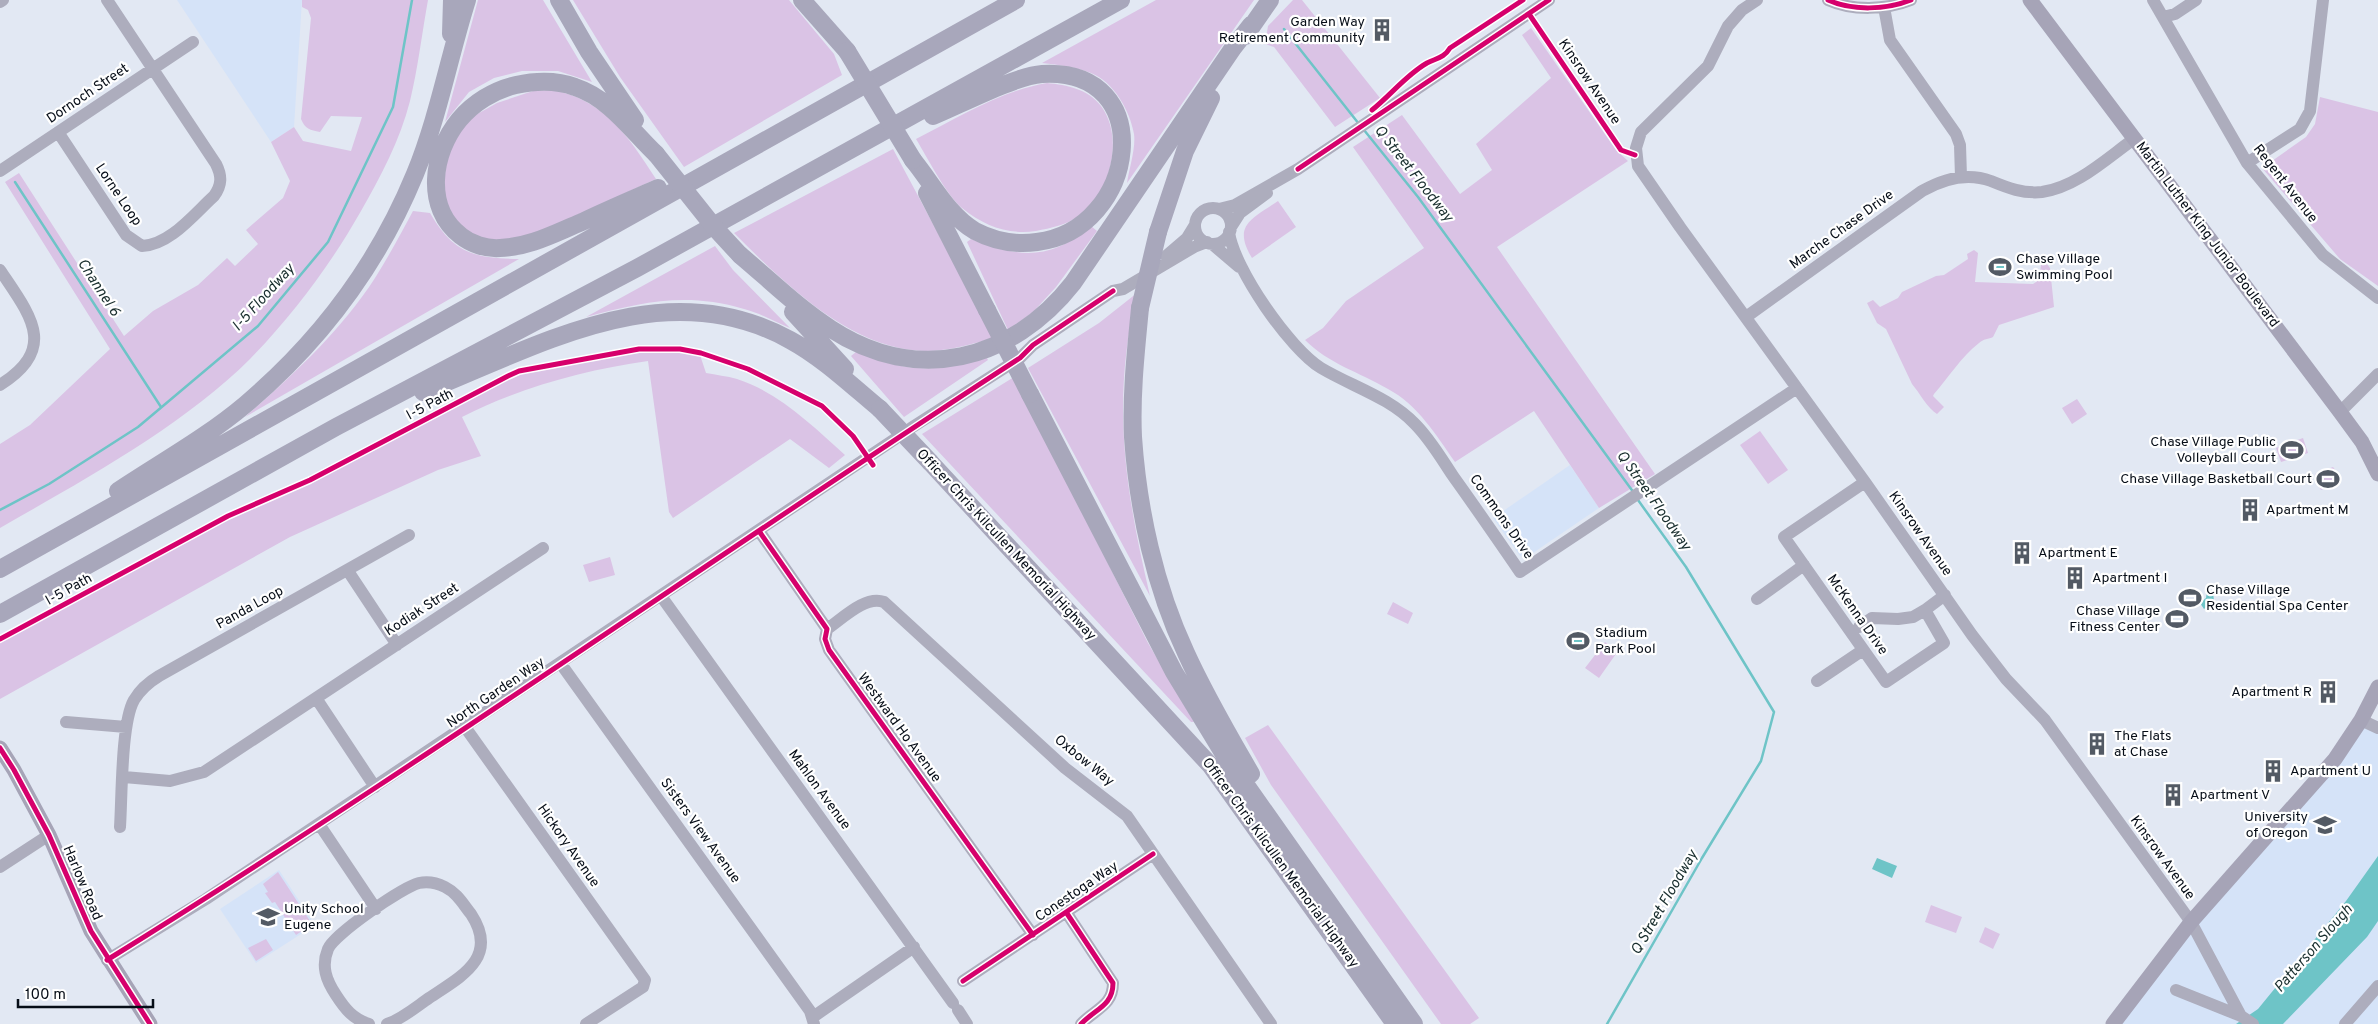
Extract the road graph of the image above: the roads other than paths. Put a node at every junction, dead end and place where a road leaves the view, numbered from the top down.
1 (3, 0) edge
2 (107, 0) edge
3 (452, 0) edge
4 (467, 0) edge
5 (559, 0) edge
6 (802, 0) edge
7 (810, 0) edge
8 (1016, 0) edge
9 (1121, 0) edge
10 (1270, 0) edge
11 (1549, 0) edge
12 (1757, 0) edge
13 (1828, 0) edge
14 (1911, 0) edge
15 (2030, 0) edge
16 (2153, 0) edge
17 (2196, 0) edge
18 (2323, 0) edge
19 (0, 2) edge
20 (1884, 7) junction
21 (2163, 17) junction
22 (1251, 25) junction
23 (193, 42) dead end
24 (847, 51) junction
25 (450, 59) junction
26 (153, 68) junction
27 (58, 132) junction
28 (2134, 138) junction
29 (757, 144) junction
30 (847, 153) junction
31 (656, 154) junction
32 (913, 160) junction
33 (2247, 163) junction
34 (0, 171) edge
35 (1290, 174) junction
36 (1961, 177) junction
37 (1219, 209) junction
38 (1195, 225) junction
39 (1230, 229) junction
40 (1209, 243) junction
41 (740, 255) junction
42 (0, 270) edge
43 (1246, 274) junction
44 (1141, 276) junction
45 (1123, 289) junction
46 (2378, 298) edge
47 (1746, 317) junction
48 (1009, 365) dead end
49 (2378, 374) edge
50 (0, 386) edge
51 (1797, 388) junction
52 (880, 408) junction
53 (2340, 412) junction
54 (336, 427) junction
55 (911, 428) dead end
56 (895, 439) dead end
57 (2378, 474) edge
58 (1865, 482) junction
59 (759, 531) junction
60 (409, 535) dead end
61 (544, 548) dead end
62 (1804, 565) junction
63 (0, 569) edge
64 (348, 570) junction
65 (661, 596) junction
66 (1945, 596) junction
67 (1757, 600) dead end
68 (1925, 610) junction
69 (0, 614) edge
70 (1859, 627) dead end
71 (827, 629) junction
72 (397, 644) junction
73 (1863, 650) junction
74 (561, 664) junction
75 (1817, 681) dead end
76 (2378, 687) edge
77 (316, 698) junction
78 (2361, 720) junction
79 (66, 722) dead end
80 (126, 727) junction
81 (465, 727) junction
82 (2378, 728) edge
83 (0, 748) edge
84 (124, 776) junction
85 (375, 787) junction
86 (319, 824) junction
87 (120, 827) dead end
88 (49, 835) junction
89 (1153, 854) junction
90 (1298, 858) junction
91 (0, 867) edge
92 (376, 909) junction
93 (1066, 912) junction
94 (2191, 922) junction
95 (1033, 935) junction
96 (914, 947) junction
97 (107, 960) junction
98 (962, 981) dead end
99 (2378, 986) edge
100 (2176, 990) dead end
101 (2241, 1016) junction
102 (814, 1020) edge
103 (150, 1024) edge
104 (369, 1024) edge
105 (387, 1024) edge
106 (586, 1024) edge
107 (967, 1024) edge
108 (1081, 1024) edge
109 (1271, 1024) edge
110 (1395, 1024) edge
111 (1414, 1024) edge
112 (2113, 1024) edge
113 (2253, 1024) edge
114 (2345, 1024) edge

1 - 19 street
2 - 26 street, Lorne Loop
3 - 25 highway
4 - 25 highway
5 - 31 highway, Officer Chris Kilcullen Memorial Highway
6 - 24 highway
7 - 24 highway, Officer Chris Kilcullen Memorial Highway
8 - 29 highway
9 - 30 highway
10 - 22 highway
11 - 35 street
12 - 47 street, Kinsrow Avenue
13 - 20 street
14 - 20 street
15 - 28 main road, Martin Luther King Junior Boulevard
16 - 21 street, Regent Avenue
17 - 21 street
18 - 33 street
20 - 36 street
21 - 33 street, Regent Avenue
22 - 41 highway
22 - 90 highway, bridge
23 - 26 street, Dornoch Street
24 - 32 highway, Officer Chris Kilcullen Memorial Highway, bridge
25 - 63 highway
26 - 27 street, Dornoch Street
26 - 27 street, Lorne Loop
27 - 34 street, Dornoch Street
28 - 36 street, Marche Chase Drive
28 - 53 main road, Martin Luther King Junior Boulevard
29 - 31 highway
29 - 63 highway
30 - 32 highway
30 - 54 highway
31 - 41 highway, Officer Chris Kilcullen Memorial Highway, bridge
32 - 90 highway, Officer Chris Kilcullen Memorial Highway, bridge
33 - 46 street, Regent Avenue
35 - 37 street
35 - 39 street
36 - 47 street, Marche Chase Drive
37 - 38 street
37 - 39 street
38 - 40 street
38 - 44 street
39 - 40 street
39 - 43 street, Commons Drive
40 - 43 street, Commons Drive
40 - 44 street
41 - 52 highway, Officer Chris Kilcullen Memorial Highway
42 - 50 street
43 - 51 street, Commons Drive
44 - 45 street
45 - 45 street
47 - 51 street, Kinsrow Avenue
48 - 55 street
49 - 53 street
51 - 58 street, Kinsrow Avenue
52 - 54 highway
52 - 110 highway, Officer Chris Kilcullen Memorial Highway, bridge
53 - 57 main road, Martin Luther King Junior Boulevard
54 - 69 highway
56 - 59 street, North Garden Way
58 - 62 street, McKenna Drive
58 - 66 street, Kinsrow Avenue
59 - 65 street, North Garden Way
59 - 71 street, Westward Ho Avenue
60 - 64 street, Panda Loop
61 - 72 street, Kodiak Street
62 - 67 street
62 - 73 street, McKenna Drive
64 - 72 street
64 - 80 street, Panda Loop
65 - 74 street, North Garden Way
65 - 96 street, Mahlon Avenue
66 - 68 street
66 - 94 street, Kinsrow Avenue
68 - 70 street
68 - 73 street, McKenna Drive
71 - 89 street, Oxbow Way
71 - 95 street, Westward Ho Avenue
72 - 77 street, Kodiak Street
73 - 75 street
74 - 81 street, North Garden Way
74 - 102 street, Sisters View Avenue
76 - 78 main road
77 - 84 street, Kodiak Street
77 - 85 street
78 - 82 street
78 - 94 main road
79 - 80 street
80 - 84 street, Panda Loop
81 - 85 street, North Garden Way
81 - 106 street, Hickory Avenue
83 - 88 main road, Harlow Road
84 - 87 street, Panda Loop
85 - 86 street, North Garden Way
86 - 92 street
86 - 97 street, North Garden Way
88 - 91 street
88 - 97 main road, Harlow Road
89 - 93 street, Conestoga Way
89 - 109 street, Oxbow Way
90 - 111 highway, Officer Chris Kilcullen Memorial Highway
92 - 104 street
92 - 105 street
93 - 95 street, Conestoga Way
93 - 108 street
94 - 101 street, Kinsrow Avenue
94 - 112 main road
95 - 98 street, Conestoga Way
96 - 102 street
96 - 107 street, Mahlon Avenue
97 - 103 main road, Harlow Road
99 - 114 street
100 - 101 street
101 - 113 street

